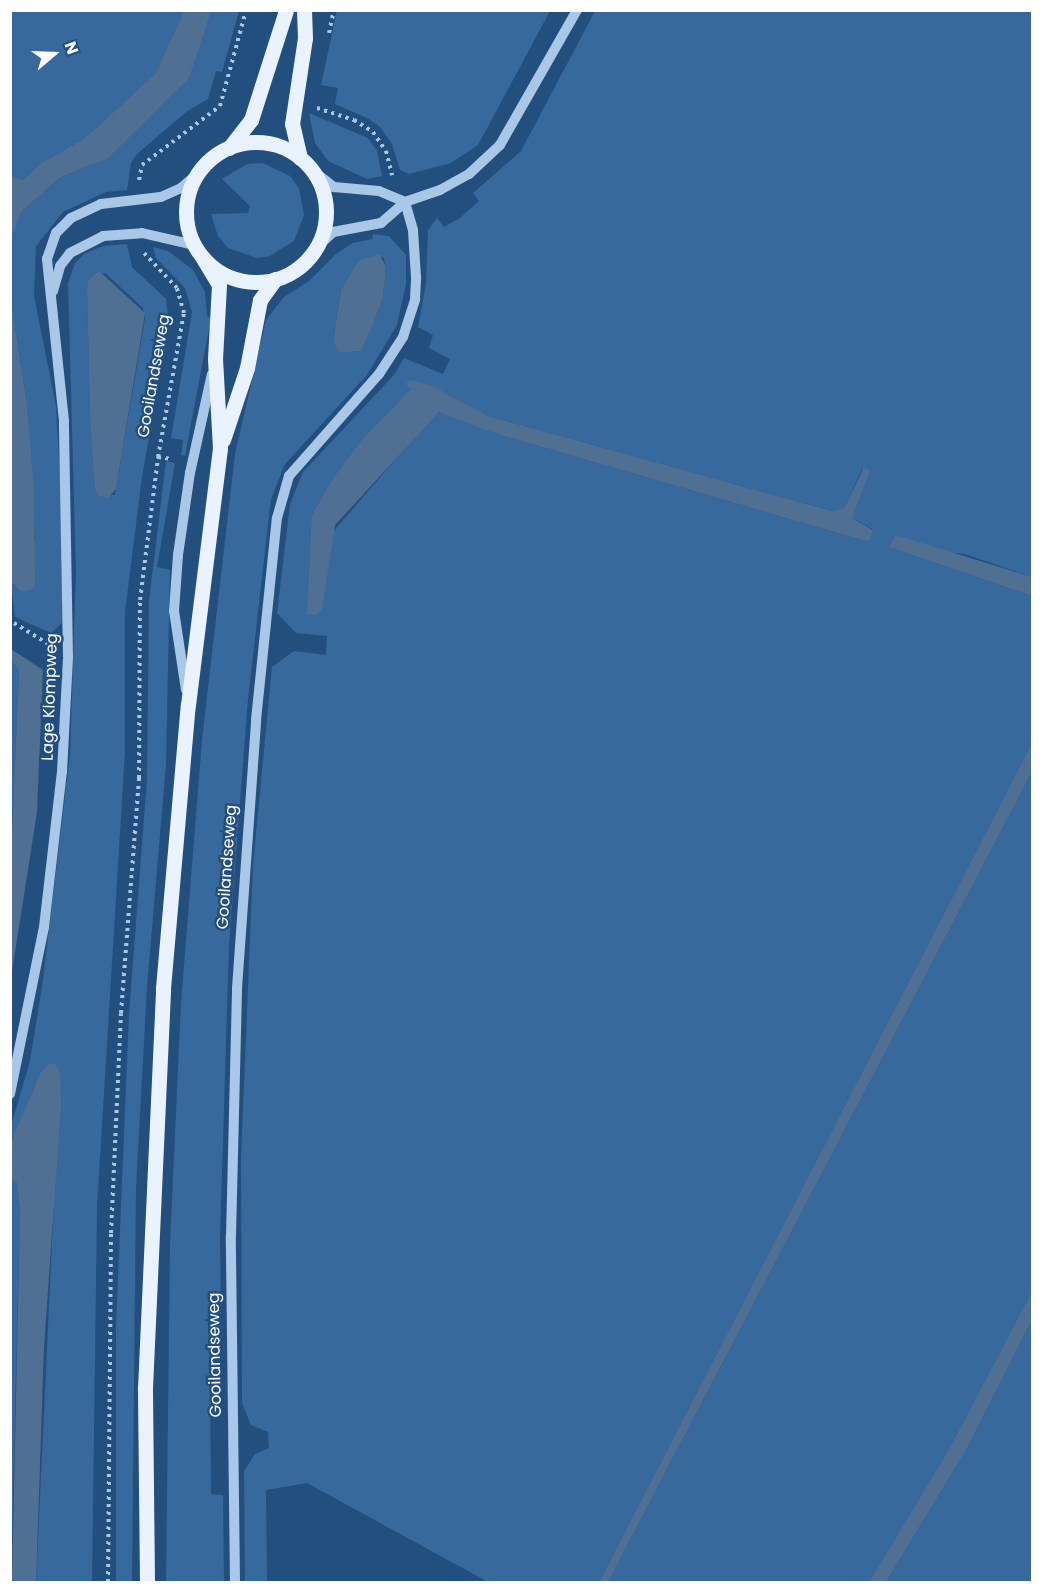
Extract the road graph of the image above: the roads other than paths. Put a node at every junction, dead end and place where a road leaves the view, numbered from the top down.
1 (286, 10) edge
2 (304, 10) edge
3 (312, 10) edge
4 (577, 10) edge
5 (305, 38) junction
6 (229, 147) junction
7 (300, 158) junction
8 (312, 170) junction
9 (197, 174) junction
10 (405, 202) junction
11 (315, 249) junction
12 (199, 251) junction
13 (276, 279) junction
14 (51, 297) junction
15 (215, 359) junction
16 (220, 448) junction
17 (188, 705) junction
18 (10, 1094) edge
19 (147, 1582) edge
20 (235, 1582) edge

1 - 6 main road
2 - 5 main road
3 - 5 street
4 - 10 street
5 - 7 main road
6 - 7 main road
6 - 9 main road
7 - 8 main road
8 - 10 street
8 - 11 main road
9 - 12 main road
9 - 14 street, Lage Klompweg
10 - 11 street
10 - 20 street, Gooilandseweg
11 - 13 main road
12 - 13 main road
12 - 14 street, Lage Klompweg
12 - 15 main road
13 - 16 main road
14 - 18 street, Lage Klompweg
15 - 16 main road
15 - 17 street
16 - 17 main road
17 - 19 main road

